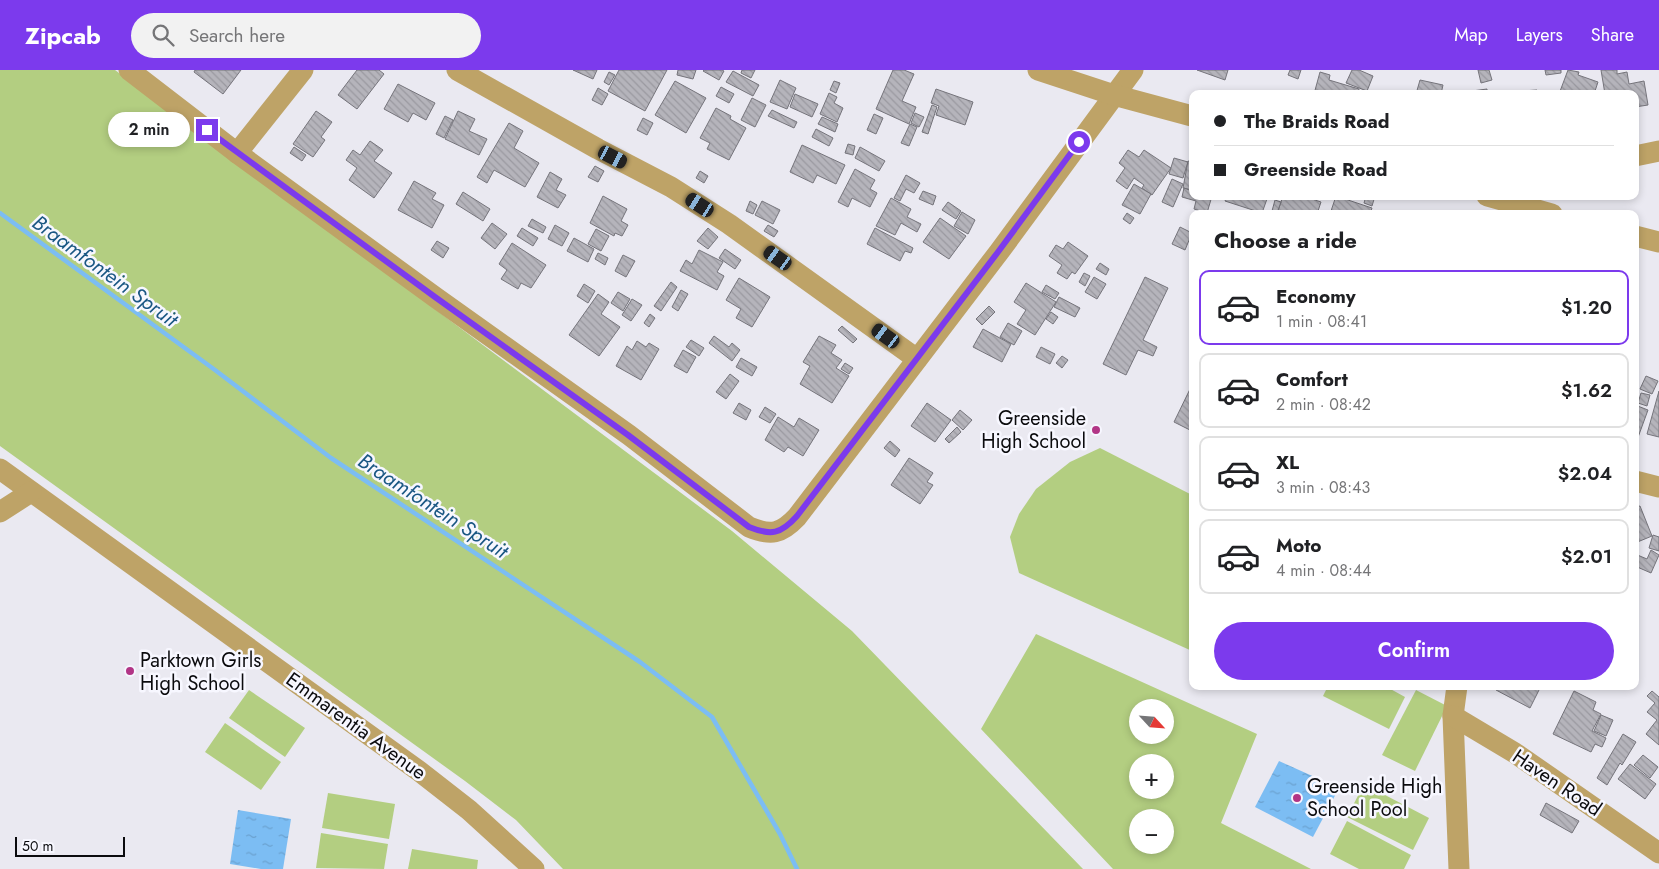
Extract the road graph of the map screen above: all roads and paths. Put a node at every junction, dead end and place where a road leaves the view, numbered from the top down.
1 (129, 70) edge
2 (303, 70) edge
3 (457, 70) edge
4 (1038, 70) edge
5 (1133, 70) edge
6 (1114, 95) junction
7 (1189, 115) edge
8 (1659, 151) edge
9 (237, 153) junction
10 (1639, 155) edge
11 (1501, 200) edge
12 (1538, 210) edge
13 (1639, 237) edge
14 (1659, 242) edge
15 (917, 359) junction
16 (0, 469) edge
17 (1639, 482) edge
18 (1659, 487) edge
19 (32, 492) junction
20 (0, 512) edge
21 (1456, 690) edge
22 (1453, 716) junction
23 (1659, 853) edge
24 (534, 869) edge
25 (1459, 869) edge

1 - 9 street
2 - 9 street
3 - 15 street
4 - 6 street
5 - 6 street
6 - 7 street
6 - 15 street
8 - 10 street
9 - 15 street
11 - 12 street
13 - 14 street
16 - 19 street, Emmarentia Avenue
17 - 18 street
19 - 20 street
19 - 24 street, Emmarentia Avenue
21 - 22 street
22 - 23 street, Haven Road
22 - 25 street

